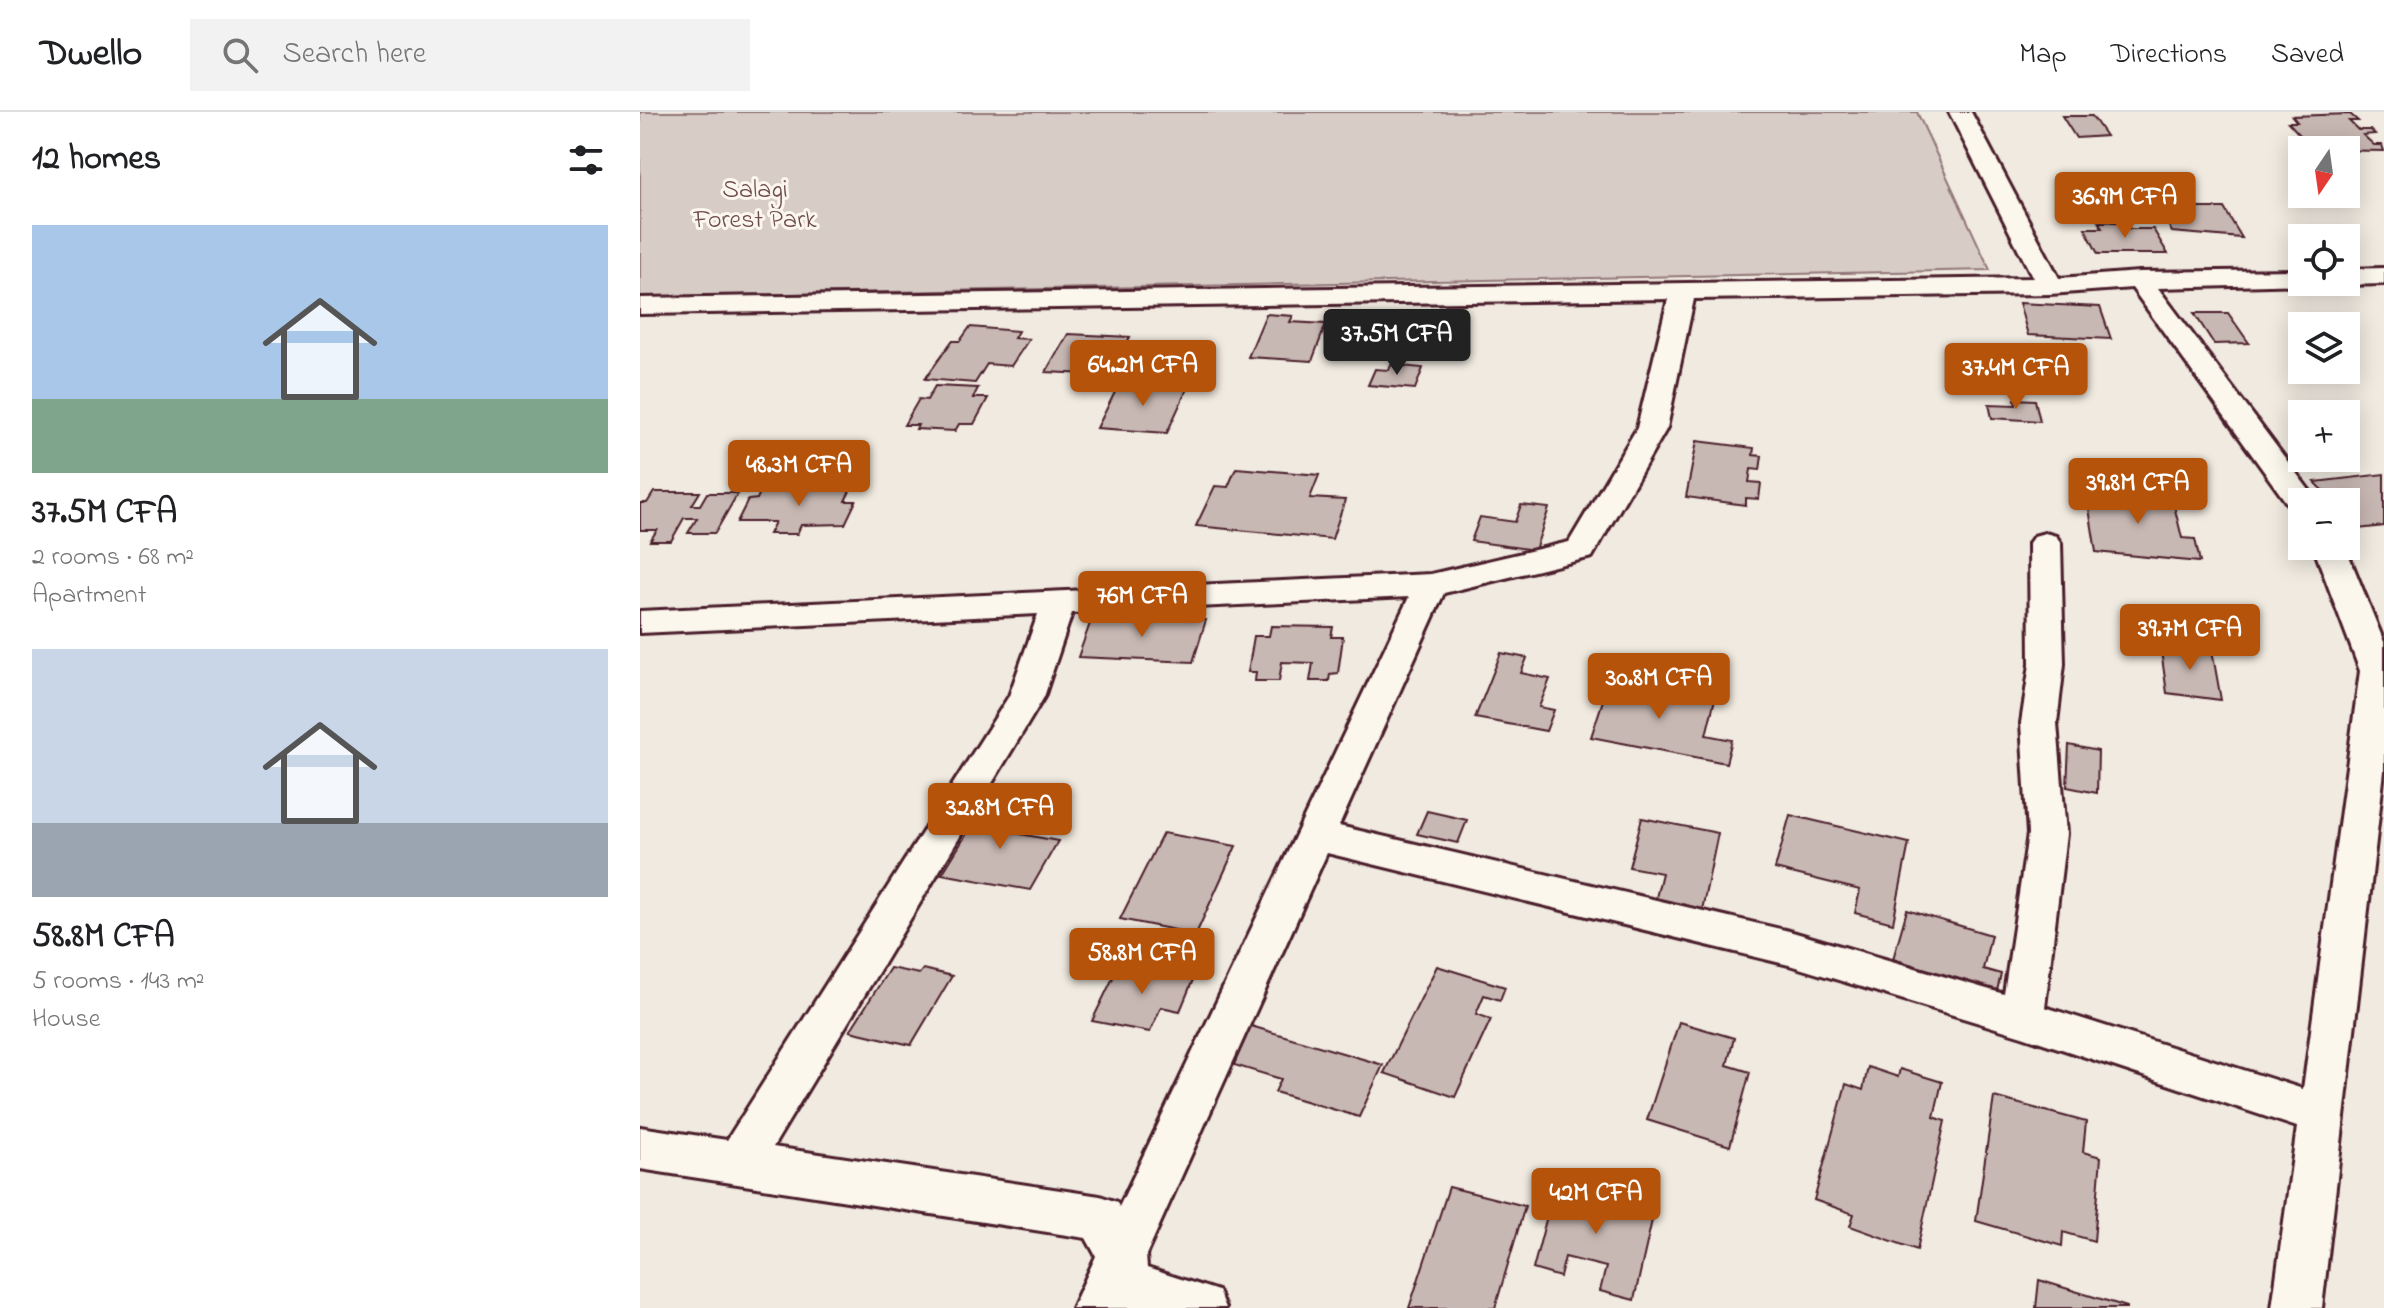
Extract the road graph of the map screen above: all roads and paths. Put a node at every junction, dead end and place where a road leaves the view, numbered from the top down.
1 (1960, 112) edge
2 (2384, 276) edge
3 (2360, 277) edge
4 (2288, 278) edge
5 (2139, 280) junction
6 (2050, 286) junction
7 (1683, 290) junction
8 (640, 306) edge
9 (2292, 488) edge
10 (2045, 543) dead end
11 (2335, 560) edge
12 (1431, 585) junction
13 (1059, 602) junction
14 (640, 622) edge
15 (2381, 672) edge
16 (1314, 835) junction
17 (2022, 1018) junction
18 (2321, 1115) junction
19 (640, 1148) edge
20 (738, 1163) junction
21 (1122, 1256) junction
22 (1097, 1308) edge
23 (1200, 1308) edge
24 (2297, 1308) edge

1 - 6 street
2 - 3 street
4 - 5 street
5 - 6 street
5 - 9 street
6 - 7 street
7 - 8 street
7 - 12 street
10 - 17 street
11 - 15 street
12 - 13 street
12 - 16 street
13 - 14 street
13 - 20 street
15 - 18 street
16 - 17 street
16 - 21 street
17 - 18 street
18 - 24 street
19 - 20 street
20 - 21 street
21 - 22 street
21 - 23 street

